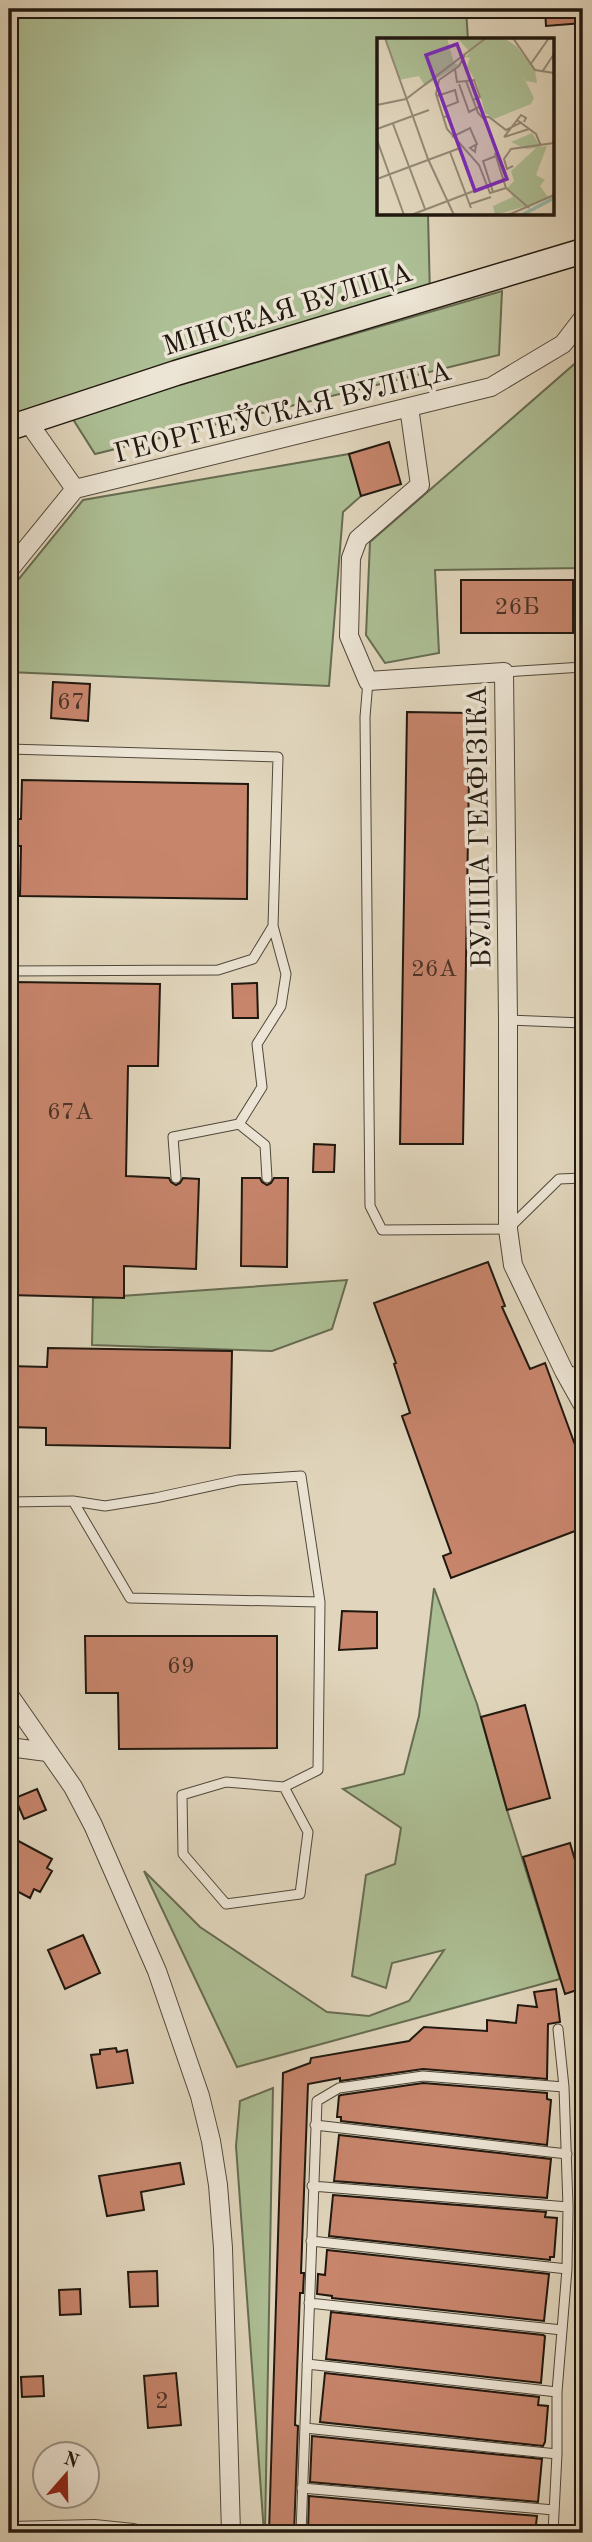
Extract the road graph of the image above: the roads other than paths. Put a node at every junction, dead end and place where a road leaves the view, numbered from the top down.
1 (583, 251) edge
2 (583, 318) edge
3 (409, 407) junction
4 (18, 425) edge
5 (75, 489) junction
6 (9, 570) edge
7 (583, 667) edge
8 (504, 672) junction
9 (368, 681) junction
10 (9, 749) edge
11 (273, 926) junction
12 (9, 971) edge
13 (508, 1020) junction
14 (583, 1023) edge
15 (239, 1124) junction
16 (176, 1178) dead end
17 (267, 1178) dead end
18 (583, 1178) edge
19 (508, 1229) junction
20 (564, 1371) junction
21 (583, 1373) edge
22 (583, 1405) edge
23 (72, 1501) junction
24 (9, 1502) edge
25 (320, 1602) junction
26 (9, 1695) edge
27 (9, 1747) edge
28 (47, 1752) junction
29 (285, 1787) junction
30 (558, 2029) dead end
31 (564, 2087) junction
32 (315, 2125) junction
33 (567, 2154) junction
34 (312, 2186) junction
35 (568, 2207) junction
36 (311, 2241) junction
37 (567, 2269) junction
38 (309, 2303) junction
39 (562, 2330) junction
40 (307, 2364) junction
41 (557, 2392) junction
42 (304, 2428) junction
43 (557, 2454) junction
44 (302, 2488) junction
45 (554, 2510) junction
46 (9, 2531) edge
47 (133, 2533) edge
48 (231, 2533) edge
49 (301, 2533) edge
50 (553, 2533) edge

1 - 4 main road, МІНСКАЯ ВУЛІЦА
2 - 3 street, ГЕОРГІЕЎСКАЯ ВУЛІЦА
3 - 5 street, ГЕОРГІЕЎСКАЯ ВУЛІЦА
3 - 9 street
4 - 5 street
5 - 6 street
7 - 8 lane
8 - 9 street, ВУЛІЦА ГЕАФІЗІКА
8 - 13 street, ВУЛІЦА ГЕАФІЗІКА
9 - 19 lane
10 - 11 lane
11 - 12 lane
11 - 15 lane
13 - 14 lane
13 - 19 street, ВУЛІЦА ГЕАФІЗІКА
15 - 16 lane
15 - 17 lane
18 - 19 lane
19 - 20 street, ВУЛІЦА ГЕАФІЗІКА
20 - 21 lane
20 - 22 street, ВУЛІЦА ГЕАФІЗІКА
23 - 24 lane
23 - 25 lane
23 - 25 lane
25 - 29 lane
26 - 28 street
27 - 28 street
28 - 48 street
29 - 29 lane
30 - 31 lane
31 - 32 lane
31 - 33 lane
32 - 33 lane
32 - 34 lane
33 - 35 lane
34 - 35 lane
34 - 36 lane
35 - 37 lane
36 - 37 lane
36 - 38 lane
37 - 39 lane
38 - 39 lane
38 - 40 lane
39 - 41 lane
40 - 41 lane
40 - 42 lane
41 - 43 lane
42 - 43 lane
42 - 44 lane
43 - 45 lane
44 - 45 lane
44 - 49 lane
45 - 50 lane
46 - 47 street

